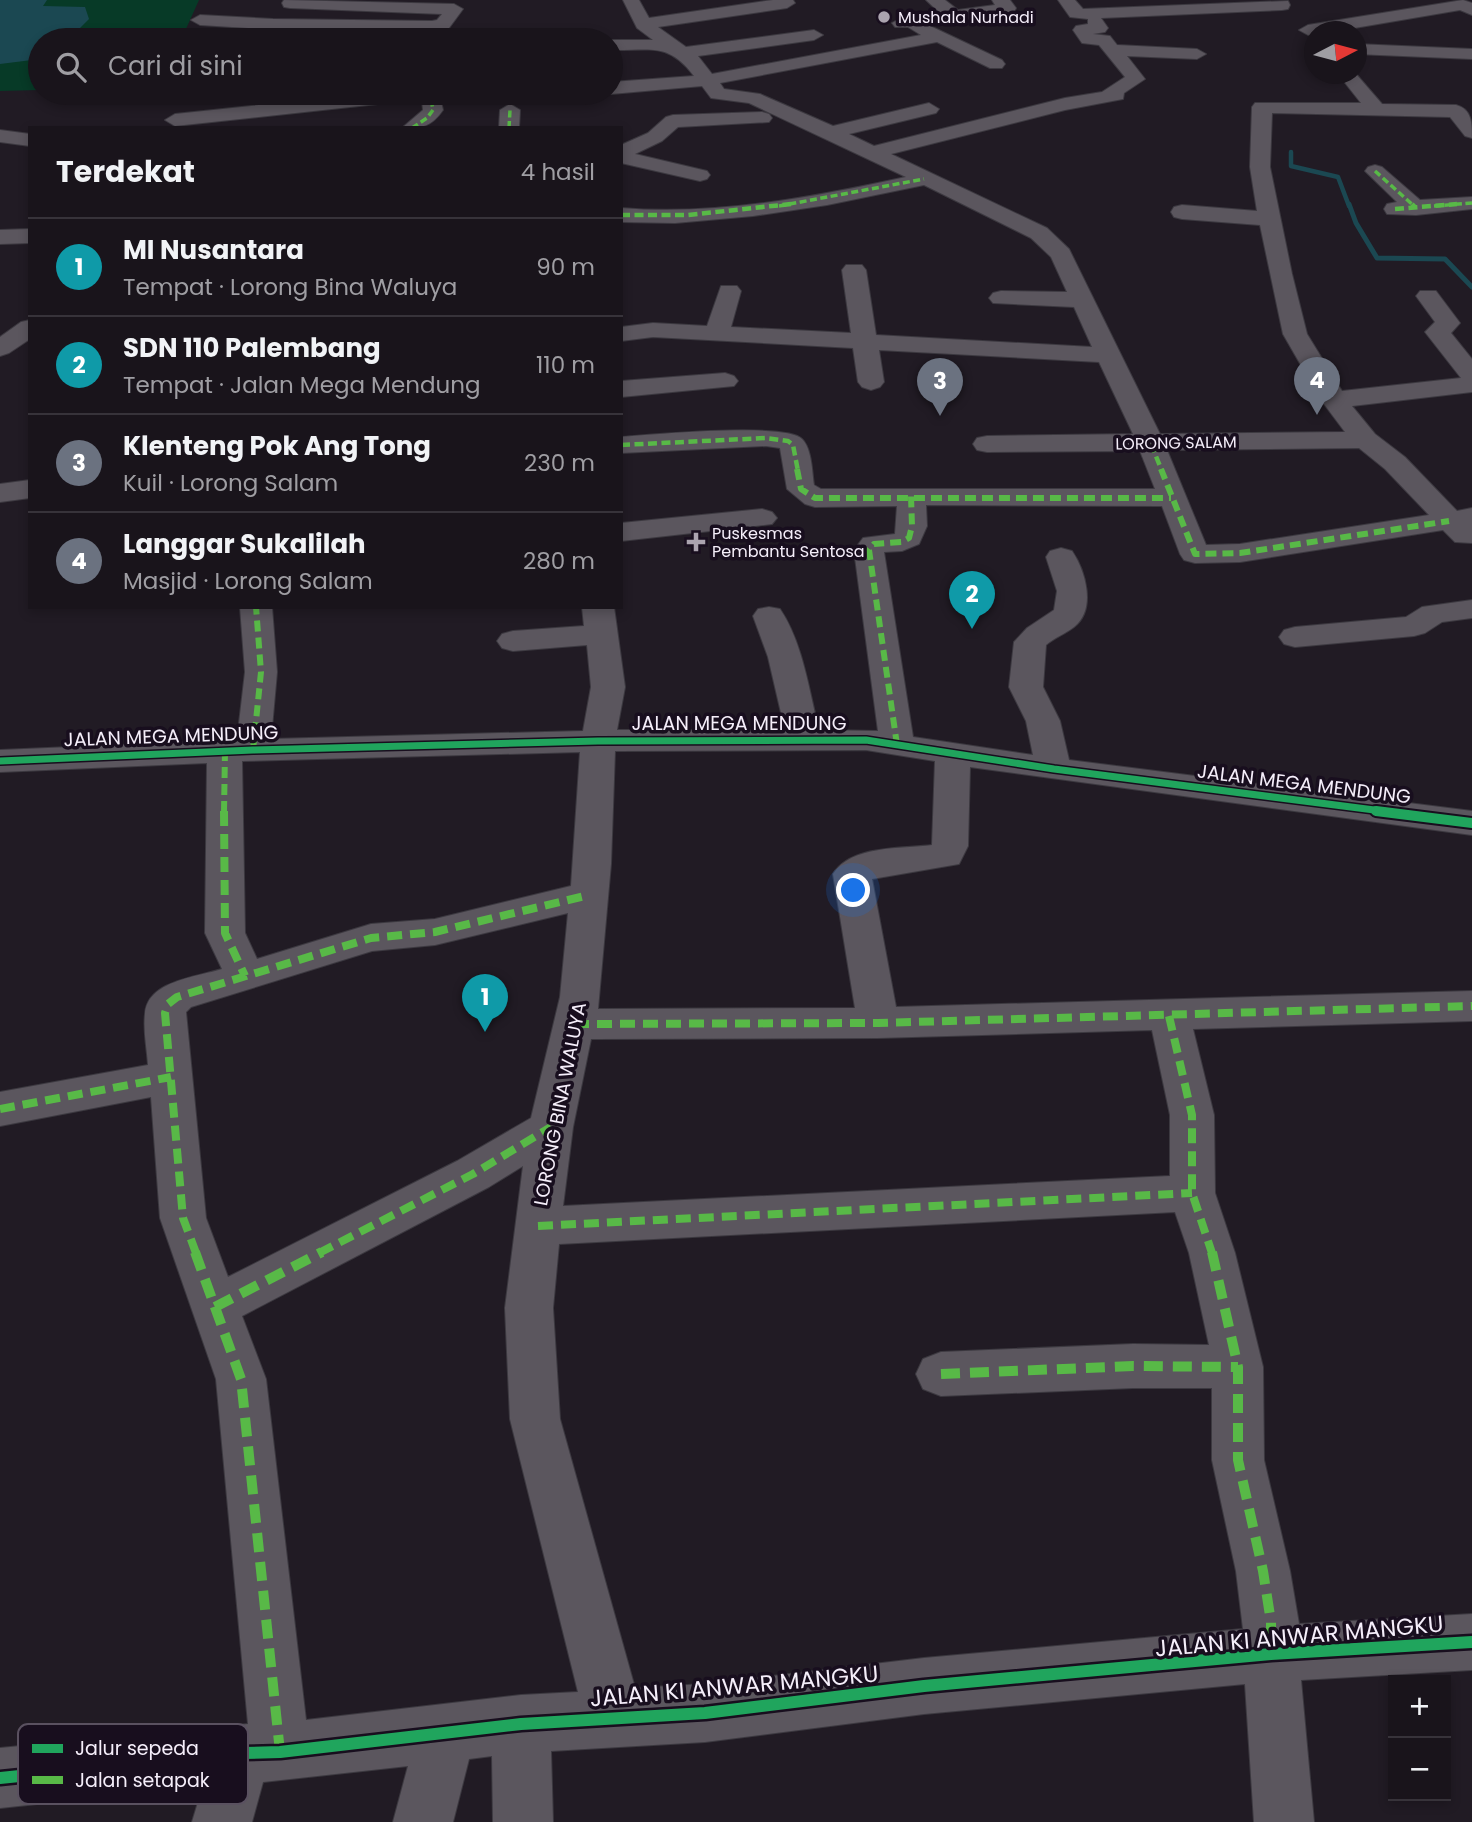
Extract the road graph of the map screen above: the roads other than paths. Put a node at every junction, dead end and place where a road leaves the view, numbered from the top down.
1 (631, 0) edge
2 (934, 0) edge
3 (1000, 0) edge
4 (1066, 0) edge
5 (1404, 0) edge
6 (293, 2) edge
7 (799, 3) edge
8 (1467, 5) edge
9 (726, 6) edge
10 (1431, 11) junction
11 (1089, 14) junction
12 (955, 16) junction
13 (1295, 18) edge
14 (200, 20) dead end
15 (910, 22) junction
16 (265, 23) junction
17 (643, 24) junction
18 (880, 26) dead end
19 (260, 28) edge
20 (832, 33) dead end
21 (936, 37) junction
22 (623, 46) edge
23 (677, 49) junction
24 (1367, 49) edge
25 (1115, 50) junction
26 (1197, 54) dead end
27 (1472, 54) edge
28 (968, 71) dead end
29 (708, 80) junction
30 (1355, 84) edge
31 (784, 85) dead end
32 (623, 87) edge
33 (1119, 95) junction
34 (744, 97) junction
35 (192, 105) edge
36 (323, 105) edge
37 (431, 105) edge
38 (929, 109) dead end
39 (1376, 109) junction
40 (1464, 111) edge
41 (799, 117) junction
42 (172, 124) edge
43 (1031, 124) dead end
44 (415, 126) edge
45 (831, 132) junction
46 (1472, 132) edge
47 (0, 136) edge
48 (28, 139) edge
49 (873, 152) junction
50 (623, 154) edge
51 (623, 156) edge
52 (1375, 171) dead end
53 (700, 175) dead end
54 (924, 178) junction
55 (1472, 203) edge
56 (1182, 212) dead end
57 (623, 215) edge
58 (1269, 219) junction
59 (854, 270) dead end
60 (729, 291) dead end
61 (1427, 296) dead end
62 (1001, 298) dead end
63 (1083, 300) junction
64 (28, 328) edge
65 (717, 333) junction
66 (623, 334) edge
67 (866, 342) junction
68 (0, 348) edge
69 (1109, 355) junction
70 (1472, 375) edge
71 (725, 382) dead end
72 (871, 382) dead end
73 (1472, 384) edge
74 (623, 389) edge
75 (1334, 400) junction
76 (1365, 440) junction
77 (987, 444) dead end
78 (1151, 444) junction
79 (623, 445) edge
80 (28, 489) edge
81 (0, 493) edge
82 (911, 496) junction
83 (1171, 498) junction
84 (762, 518) dead end
85 (1461, 519) edge
86 (623, 532) edge
87 (1472, 542) edge
88 (1061, 557) dead end
89 (257, 609) edge
90 (1472, 610) edge
91 (769, 616) dead end
92 (600, 620) edge
93 (1294, 637) dead end
94 (513, 641) dead end
95 (804, 740) junction
96 (597, 741) junction
97 (897, 745) junction
98 (239, 750) junction
99 (954, 752) junction
100 (0, 761) edge
101 (1054, 769) junction
102 (1472, 823) edge
103 (589, 895) junction
104 (245, 976) junction
105 (1472, 1006) edge
106 (1169, 1016) junction
107 (878, 1023) junction
108 (574, 1024) junction
109 (171, 1077) junction
110 (0, 1109) edge
111 (551, 1127) junction
112 (1192, 1193) junction
113 (538, 1226) junction
114 (215, 1307) junction
115 (1238, 1367) junction
116 (941, 1374) dead end
117 (1472, 1642) edge
118 (1271, 1654) junction
119 (614, 1718) junction
120 (521, 1724) junction
121 (446, 1733) junction
122 (261, 1753) junction
123 (248, 1754) edge
124 (18, 1776) edge
125 (248, 1776) edge
126 (0, 1778) edge
127 (232, 1804) edge
128 (222, 1822) edge
129 (423, 1822) edge
130 (523, 1822) edge
131 (1284, 1822) edge

1 - 17 street
2 - 12 street
3 - 12 street
4 - 11 street
5 - 10 street
6 - 16 street
6 - 16 street
7 - 9 street
8 - 10 street
9 - 17 street
10 - 13 street
11 - 13 street
11 - 25 street
12 - 15 street
14 - 16 street
15 - 18 street
15 - 21 street
16 - 19 street
17 - 23 street
20 - 23 street
21 - 28 street
21 - 29 street
22 - 23 street
23 - 29 street
24 - 27 street
25 - 26 street
25 - 33 street
29 - 32 street
29 - 34 street
30 - 39 street
31 - 34 street
33 - 43 street
33 - 49 street
34 - 41 street
35 - 42 street
36 - 42 street
37 - 44 street
38 - 45 street
39 - 40 street
39 - 58 street
40 - 46 street
41 - 45 street
41 - 50 street
45 - 49 street
47 - 48 street
49 - 54 street
51 - 53 street
52 - 55 street
54 - 57 street
54 - 63 street
56 - 58 street
58 - 75 street
59 - 67 street
60 - 65 street
61 - 70 street
62 - 63 street
63 - 69 street
64 - 68 street
65 - 66 street
65 - 67 street
67 - 69 street
67 - 72 street
69 - 78 street
71 - 74 street
73 - 75 street
75 - 76 street
76 - 78 street, LORONG SALAM
76 - 85 street
77 - 78 street, LORONG SALAM
78 - 83 street
79 - 82 street
80 - 81 street
82 - 83 street
82 - 97 street
83 - 85 street
84 - 86 street
85 - 87 street
88 - 101 street
89 - 98 street, JALAN MEGA MENDUNG
90 - 93 street
91 - 95 street
92 - 94 street
92 - 96 street, LORONG BINA WALUYA
95 - 96 street, JALAN MEGA MENDUNG
95 - 97 street, JALAN MEGA MENDUNG
96 - 98 street, JALAN MEGA MENDUNG
96 - 103 street, LORONG BINA WALUYA
97 - 99 street, JALAN MEGA MENDUNG
98 - 100 street, JALAN MEGA MENDUNG
98 - 104 street
99 - 101 street, JALAN MEGA MENDUNG
99 - 107 street
101 - 102 street, JALAN MEGA MENDUNG
103 - 104 street
103 - 108 street, LORONG BINA WALUYA
104 - 109 street
105 - 106 street
106 - 107 street
106 - 112 street
107 - 108 street
108 - 111 street, LORONG BINA WALUYA
109 - 110 street
109 - 114 street
111 - 113 street, LORONG BINA WALUYA
111 - 114 street
112 - 113 street
112 - 115 street
113 - 119 street, LORONG BINA WALUYA
114 - 122 street
115 - 116 street
115 - 118 street
117 - 118 street, JALAN KI ANWAR MANGKU
118 - 119 street, JALAN KI ANWAR MANGKU
118 - 131 street
119 - 120 street, JALAN KI ANWAR MANGKU
120 - 121 street, JALAN KI ANWAR MANGKU
120 - 130 street
121 - 122 street, JALAN KI ANWAR MANGKU
121 - 129 street
122 - 123 street, JALAN KI ANWAR MANGKU
122 - 125 street
124 - 126 street, JALAN KI ANWAR MANGKU
127 - 128 street

